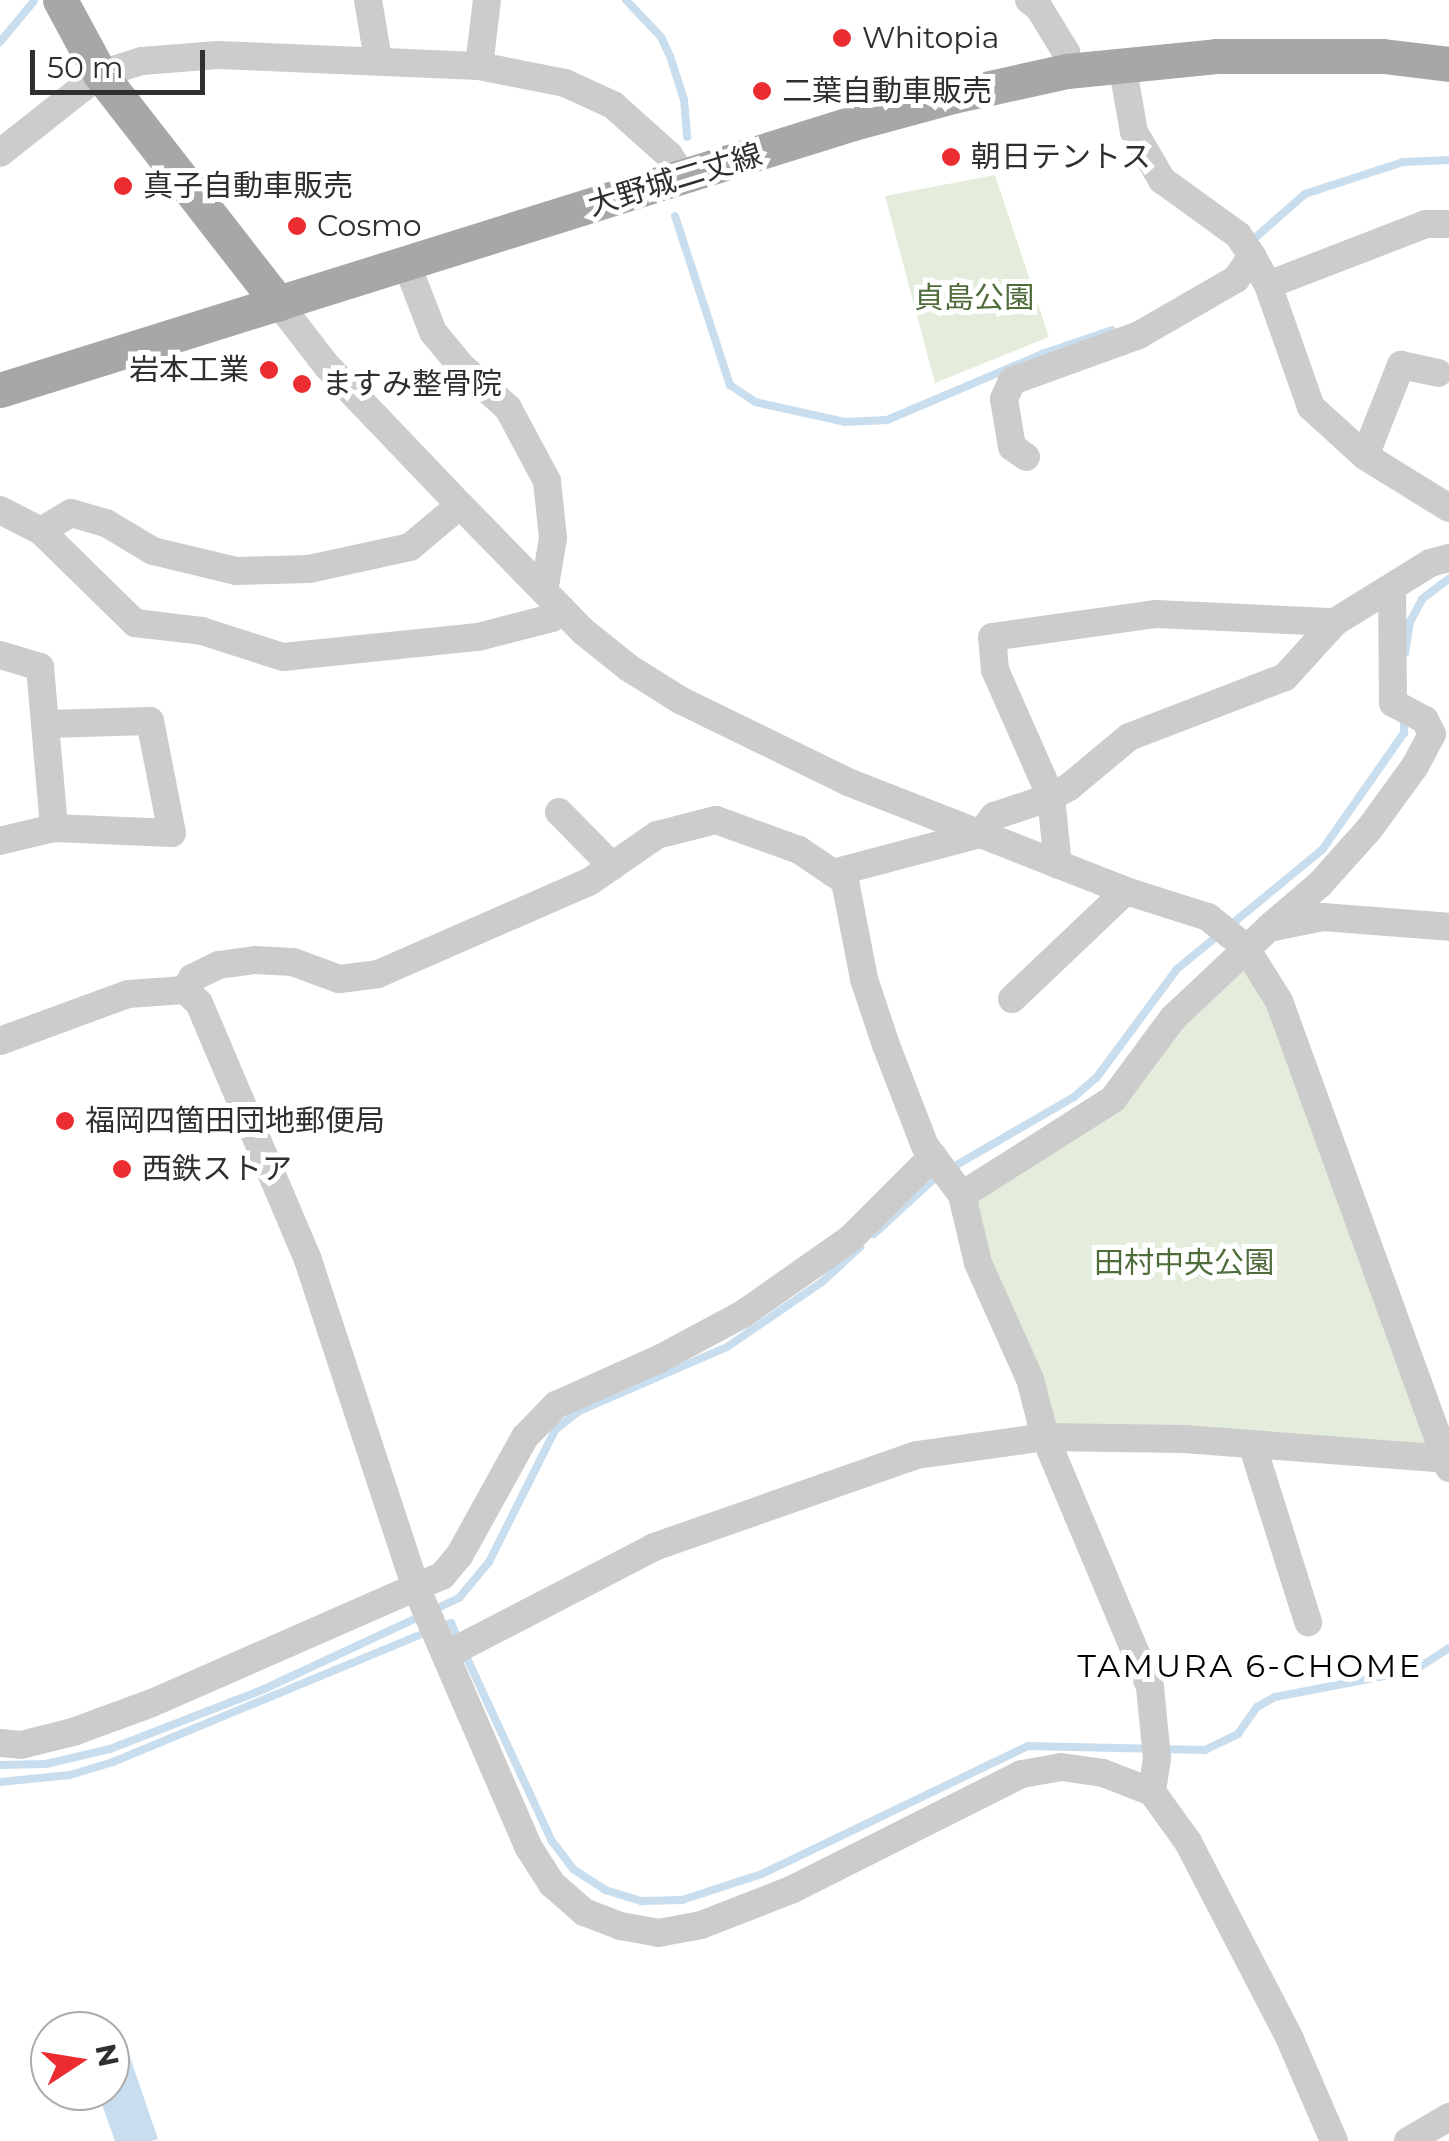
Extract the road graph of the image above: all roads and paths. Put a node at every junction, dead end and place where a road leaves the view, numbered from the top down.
1 (60, 0) edge
2 (368, 0) edge
3 (487, 0) edge
4 (1029, 0) edge
5 (378, 60) junction
6 (1122, 64) junction
7 (1449, 64) edge
8 (478, 66) junction
9 (1067, 71) junction
10 (100, 74) junction
11 (0, 154) edge
12 (683, 176) junction
13 (1449, 224) edge
14 (1245, 245) junction
15 (408, 265) junction
16 (1268, 285) junction
17 (278, 304) junction
18 (1438, 373) dead end
19 (0, 390) edge
20 (1365, 456) junction
21 (1026, 457) dead end
22 (460, 506) junction
23 (1449, 508) edge
24 (0, 510) edge
25 (41, 531) junction
26 (1449, 558) edge
27 (540, 587) junction
28 (1392, 588) junction
29 (560, 609) junction
30 (1335, 622) junction
31 (0, 654) edge
32 (47, 724) junction
33 (1051, 797) junction
34 (559, 812) dead end
35 (54, 828) junction
36 (980, 834) junction
37 (0, 841) edge
38 (1058, 864) junction
39 (612, 866) junction
40 (834, 874) junction
41 (1126, 891) junction
42 (1269, 928) junction
43 (1449, 928) edge
44 (1245, 947) junction
45 (185, 990) junction
46 (1012, 999) dead end
47 (0, 1040) edge
48 (935, 1159) junction
49 (958, 1190) junction
50 (1045, 1437) junction
51 (1252, 1444) junction
52 (1448, 1462) edge
53 (418, 1592) junction
54 (1308, 1622) dead end
55 (442, 1645) junction
56 (0, 1743) edge
57 (1152, 1792) junction
58 (1449, 2117) edge
59 (1334, 2141) edge
60 (1408, 2141) edge

1 - 10 main road
2 - 5 street
3 - 8 street
4 - 9 street
5 - 8 street
5 - 10 street
6 - 7 main road, 大野城二丈線
6 - 9 main road, 大野城二丈線
6 - 14 street
8 - 12 street
9 - 12 main road, 大野城二丈線
10 - 11 street
10 - 17 main road
12 - 15 main road, 大野城二丈線
13 - 16 street
14 - 16 street
14 - 21 street
15 - 17 main road, 大野城二丈線
15 - 27 street
16 - 20 street
17 - 19 main road, 大野城二丈線
17 - 22 street
18 - 20 street
20 - 23 street
22 - 25 street
22 - 27 street
24 - 25 street
25 - 29 street
26 - 28 street
27 - 29 street
28 - 30 street
28 - 42 street
29 - 36 street
30 - 33 street
30 - 33 street
31 - 32 street
32 - 35 street
32 - 35 street
33 - 36 street
33 - 38 street
34 - 39 street
35 - 37 street
36 - 38 street
36 - 40 street
38 - 41 street
39 - 40 street
39 - 45 street
40 - 48 street
41 - 44 street
41 - 46 street
42 - 43 street
42 - 44 street
44 - 49 street
44 - 52 street
45 - 47 street
45 - 53 street
48 - 49 street
48 - 53 street
49 - 50 street
50 - 51 street
50 - 55 street
50 - 57 street
51 - 52 street
51 - 54 street
53 - 55 street
53 - 56 street
55 - 57 street
57 - 59 street
58 - 60 street

